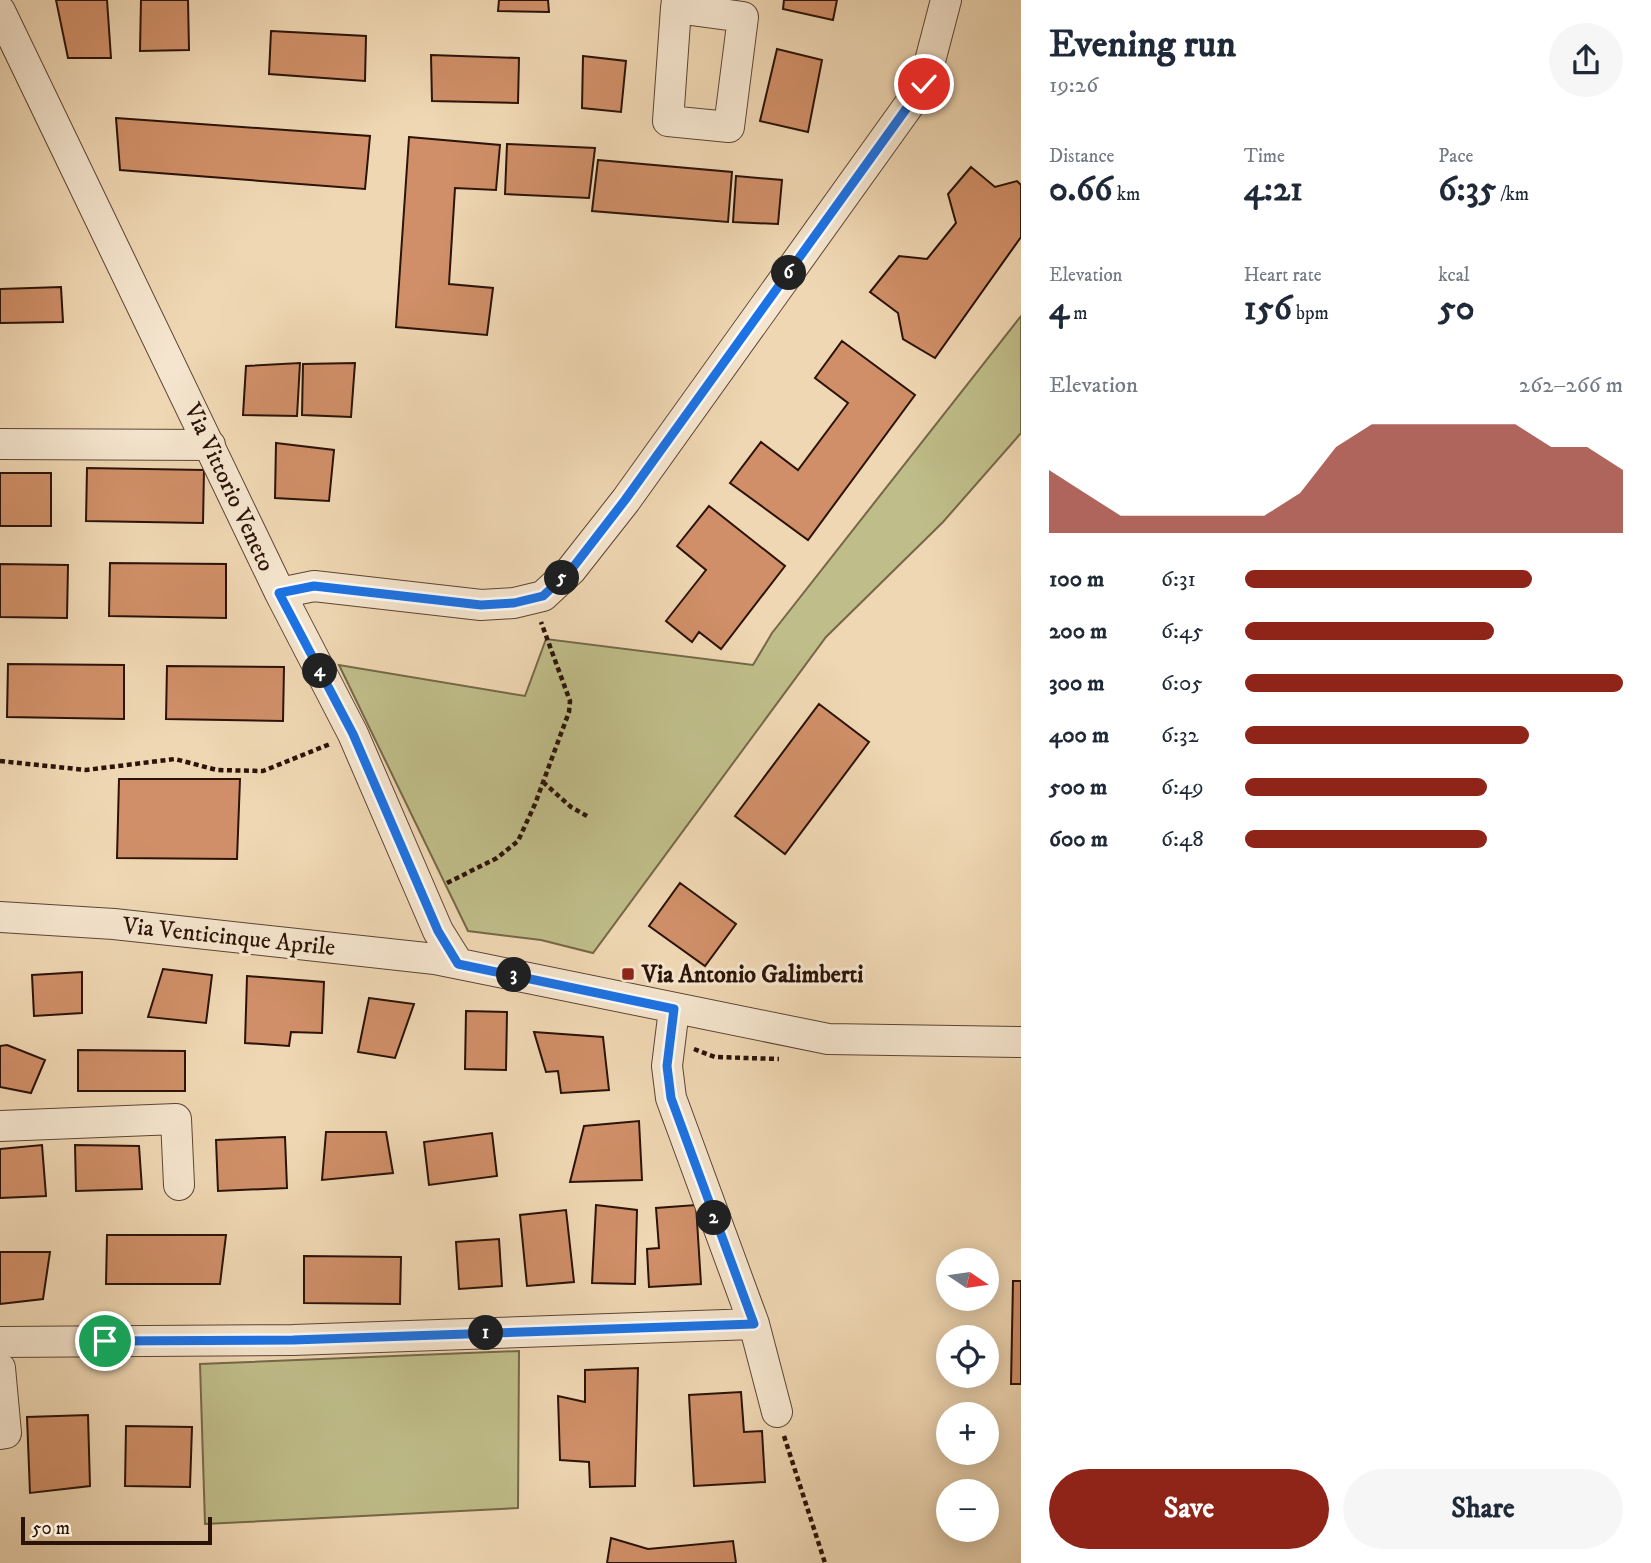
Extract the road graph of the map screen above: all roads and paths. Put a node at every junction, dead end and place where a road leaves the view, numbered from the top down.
1 (946, 0) edge
2 (0, 11) edge
3 (0, 444) edge
4 (210, 446) junction
5 (279, 593) junction
6 (531, 621) dead end
7 (353, 734) junction
8 (0, 761) edge
9 (543, 782) junction
10 (587, 816) dead end
11 (440, 887) dead end
12 (0, 916) edge
13 (458, 964) junction
14 (674, 1009) junction
15 (1021, 1042) edge
16 (0, 1126) edge
17 (179, 1185) dead end
18 (754, 1324) junction
19 (0, 1342) edge
20 (0, 1368) edge
21 (777, 1412) joint
22 (0, 1434) edge
23 (825, 1563) edge

1 - 5 street
2 - 4 street, Via Vittorio Veneto
3 - 4 street
4 - 5 street, Via Vittorio Veneto
5 - 7 street, Via Vittorio Veneto
6 - 9 path
7 - 8 path
7 - 13 street, Via Vittorio Veneto
9 - 10 path
9 - 11 path
12 - 13 street, Via Venticinque Aprile
13 - 14 street
14 - 15 street
14 - 18 street
16 - 17 street
18 - 19 street
18 - 21 street
20 - 22 street
21 - 23 path

